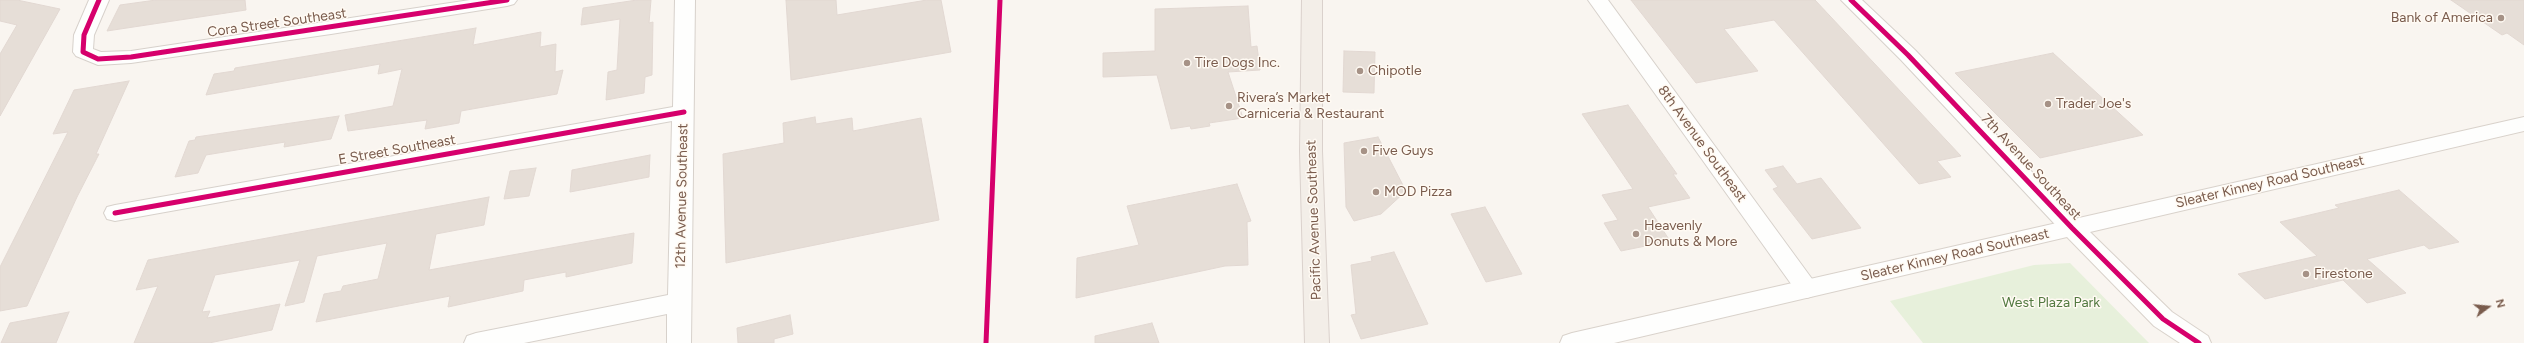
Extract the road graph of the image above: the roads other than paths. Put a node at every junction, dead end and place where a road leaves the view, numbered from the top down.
1 (99, 0) edge
2 (507, 0) edge
3 (685, 0) edge
4 (1312, 0) edge
5 (1598, 0) edge
6 (1851, 0) edge
7 (684, 112) junction
8 (2524, 124) edge
9 (115, 213) dead end
10 (2072, 228) junction
11 (1807, 289) junction
12 (680, 302) junction
13 (476, 343) edge
14 (679, 343) edge
15 (1317, 343) edge
16 (1572, 343) edge
17 (2200, 343) edge

1 - 2 street, Cora Street Southeast
3 - 7 street, 12th Avenue Southeast
4 - 15 main road, Pacific Avenue Southeast
5 - 11 street, 8th Avenue Southeast
6 - 10 street, 7th Avenue Southeast
7 - 9 street, E Street Southeast
7 - 12 street, 12th Avenue Southeast
8 - 10 street, Sleater Kinney Road Southeast
10 - 11 street, Sleater Kinney Road Southeast
10 - 17 street, 7th Avenue Southeast
11 - 16 street, Sleater Kinney Road Southeast
12 - 13 street
12 - 14 street, 12th Avenue Southeast

